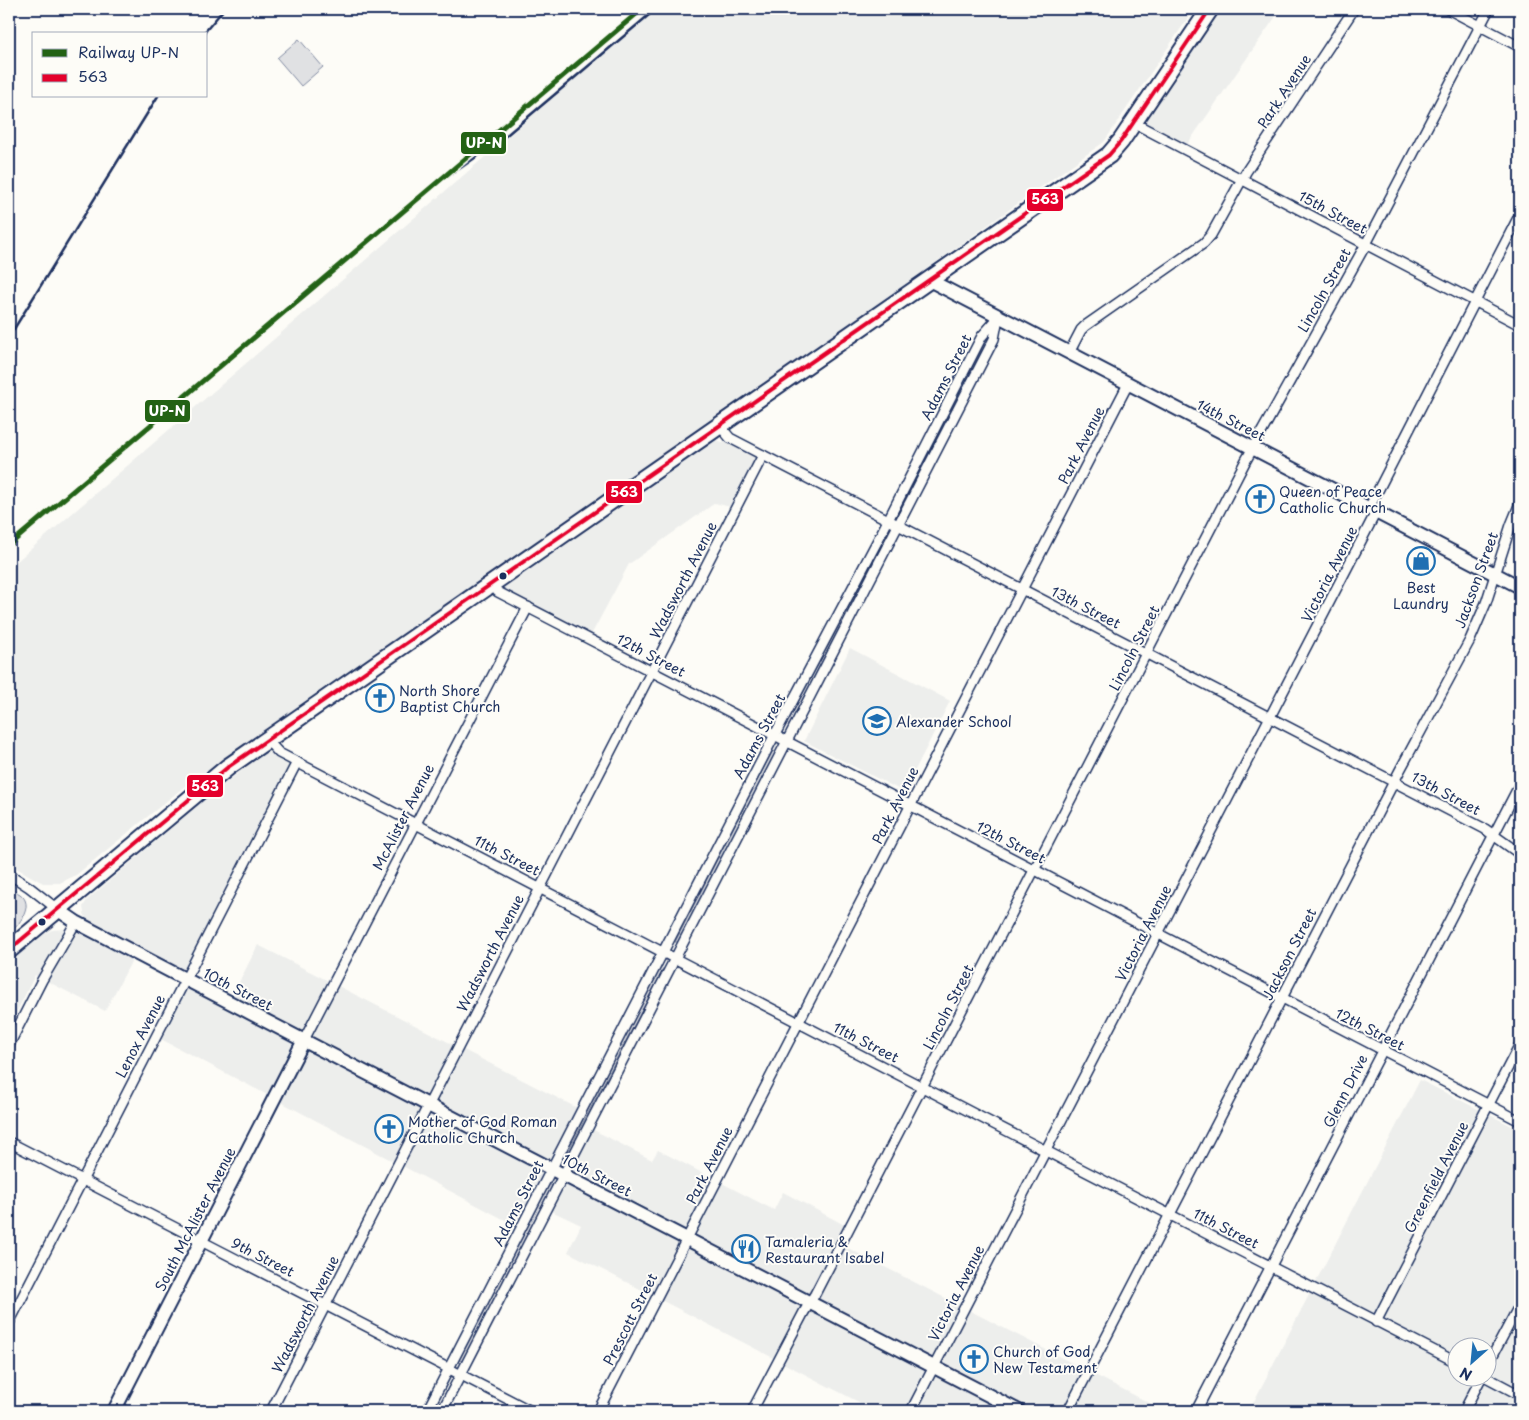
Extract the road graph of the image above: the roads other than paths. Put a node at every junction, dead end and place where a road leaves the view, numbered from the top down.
1 (1210, 9) edge
2 (1354, 9) edge
3 (1448, 9) edge
4 (1489, 9) edge
5 (1480, 26) junction
6 (1520, 46) edge
7 (1134, 123) junction
8 (1242, 180) junction
9 (1520, 214) edge
10 (1366, 244) junction
11 (929, 280) junction
12 (1475, 301) junction
13 (999, 317) junction
14 (1520, 325) edge
15 (1069, 353) junction
16 (1128, 384) junction
17 (720, 426) junction
18 (1252, 448) junction
19 (763, 455) junction
20 (1520, 503) edge
21 (1372, 510) junction
22 (888, 520) junction
23 (898, 525) junction
24 (1495, 574) junction
25 (491, 584) junction
26 (1520, 587) edge
27 (1022, 589) junction
28 (528, 607) junction
29 (1146, 653) junction
30 (651, 671) junction
31 (1270, 718) junction
32 (774, 735) junction
33 (267, 740) junction
34 (786, 741) junction
35 (297, 762) junction
36 (1394, 781) junction
37 (1520, 784) edge
38 (910, 806) junction
39 (415, 823) junction
40 (1494, 834) junction
41 (1520, 854) edge
42 (1034, 870) junction
43 (9, 874) edge
44 (539, 888) junction
45 (57, 909) junction
46 (76, 922) junction
47 (1158, 934) junction
48 (9, 950) edge
49 (663, 952) junction
50 (674, 958) junction
51 (185, 979) junction
52 (1282, 998) junction
53 (798, 1022) junction
54 (304, 1040) junction
55 (1520, 1044) edge
56 (9, 1045) edge
57 (1382, 1050) junction
58 (922, 1086) junction
59 (428, 1104) junction
60 (1489, 1105) junction
61 (1520, 1121) edge
62 (9, 1142) edge
63 (1046, 1151) junction
64 (551, 1168) junction
65 (563, 1174) junction
66 (82, 1179) junction
67 (1170, 1214) junction
68 (686, 1239) junction
69 (201, 1241) junction
70 (1270, 1267) junction
71 (810, 1303) junction
72 (1520, 1304) edge
73 (326, 1305) junction
74 (1376, 1322) junction
75 (9, 1324) edge
76 (1496, 1349) edge
77 (1446, 1357) edge
78 (934, 1367) junction
79 (448, 1369) junction
80 (460, 1375) junction
81 (1496, 1382) edge
82 (1476, 1388) edge
83 (1520, 1395) edge
84 (114, 1411) edge
85 (271, 1411) edge
86 (427, 1411) edge
87 (442, 1411) edge
88 (530, 1411) edge
89 (598, 1411) edge
90 (752, 1411) edge
91 (911, 1411) edge
92 (1018, 1411) edge
93 (1068, 1411) edge
94 (1196, 1411) edge
95 (1464, 1411) edge

1 - 7 highway
2 - 8 street, Park Avenue
3 - 5 street
4 - 5 street, Lincoln Street
5 - 6 street
5 - 10 street, Lincoln Street
7 - 8 street, 15th Street
7 - 11 highway
8 - 10 street, 15th Street
8 - 15 street, Park Avenue
9 - 12 street, Victoria Avenue
10 - 12 street, 15th Street
10 - 18 street, Lincoln Street
11 - 13 street, 14th Street
11 - 17 highway
12 - 14 street, 15th Street
12 - 21 street, Victoria Avenue
13 - 15 street, 14th Street
13 - 22 street, Adams Street
13 - 23 street, Adams Street
15 - 16 street, 14th Street
16 - 18 street, 14th Street
16 - 27 street, Park Avenue
17 - 19 street, 13th Street
17 - 25 highway
18 - 21 street, 14th Street
18 - 29 street, Lincoln Street
19 - 22 street, 13th Street
19 - 30 street, Wadsworth Avenue
20 - 24 street, Jackson Street
21 - 24 street, 14th Street
21 - 31 street, Victoria Avenue
22 - 23 street, 13th Street
22 - 32 street, Adams Street
23 - 27 street, 13th Street
23 - 34 street, Adams Street
24 - 26 street, 14th Street
24 - 36 street, Jackson Street
25 - 28 street, 12th Street
25 - 33 highway
27 - 29 street, 13th Street
27 - 38 street, Park Avenue
28 - 30 street, 12th Street
28 - 39 street, McAlister Avenue
29 - 31 street, 13th Street
29 - 42 street, Lincoln Street
30 - 32 street, 12th Street
30 - 44 street, Wadsworth Avenue
31 - 36 street, 13th Street
31 - 47 street, Victoria Avenue
32 - 34 street, 12th Street
32 - 49 street, Adams Street
33 - 35 street, 11th Street
33 - 45 highway
34 - 38 street, 12th Street
34 - 50 street, Adams Street
35 - 39 street, 11th Street
35 - 51 street, Lenox Avenue
36 - 40 street, 13th Street
36 - 52 street, Jackson Street
37 - 40 street, Glenn Drive
38 - 42 street, 12th Street
38 - 53 street, Park Avenue
39 - 44 street, 11th Street
39 - 54 street, McAlister Avenue
40 - 41 street, 13th Street
40 - 57 street, Glenn Drive
42 - 47 street, 12th Street
42 - 58 street, Lincoln Street
43 - 45 street
44 - 49 street, 11th Street
44 - 59 street, Wadsworth Avenue
45 - 46 street, 10th Street
45 - 48 highway
46 - 51 street, 10th Street
46 - 56 street
47 - 52 street, 12th Street
47 - 63 street, Victoria Avenue
49 - 50 street, 11th Street
49 - 64 street, Adams Street
50 - 53 street, 11th Street
50 - 65 street, Adams Street
51 - 54 street, 10th Street
51 - 66 street, Lenox Avenue
52 - 57 street, 12th Street
52 - 67 street, Jackson Street
53 - 58 street, 11th Street
53 - 68 street, Park Avenue
54 - 59 street, 10th Street
54 - 69 street, South McAlister Avenue
55 - 60 street, Greenfield Avenue
57 - 60 street, 12th Street
57 - 70 street, Glenn Drive
58 - 63 street, 11th Street
58 - 71 street, Lincoln Street
59 - 64 street, 10th Street
59 - 73 street, Wadsworth Avenue
60 - 61 street, 12th Street
60 - 74 street, Greenfield Avenue
62 - 66 street, 9th Street
63 - 67 street, 11th Street
63 - 78 street, Victoria Avenue
64 - 65 street, 10th Street
64 - 79 street, Adams Street
65 - 68 street, 10th Street
65 - 80 street, Adams Street
66 - 69 street, 9th Street
66 - 75 street, Lenox Avenue
67 - 70 street, 11th Street
67 - 93 street, Jackson Street
68 - 71 street, 10th Street
68 - 89 street, Prescott Street
69 - 73 street, 9th Street
69 - 84 street, South McAlister Avenue
70 - 74 street, 11th Street
70 - 94 street, Glenn Drive
71 - 78 street, 10th Street
71 - 90 street, Lincoln Street
72 - 76 street
73 - 79 street, 9th Street
73 - 85 street, Wadsworth Avenue
74 - 77 street, 11th Street
78 - 91 street, Victoria Avenue
78 - 92 street, 10th Street
79 - 80 street, 9th Street
79 - 86 street, Adams Street
80 - 87 street, Adams Street
80 - 88 street, 9th Street
81 - 83 street
82 - 95 street

